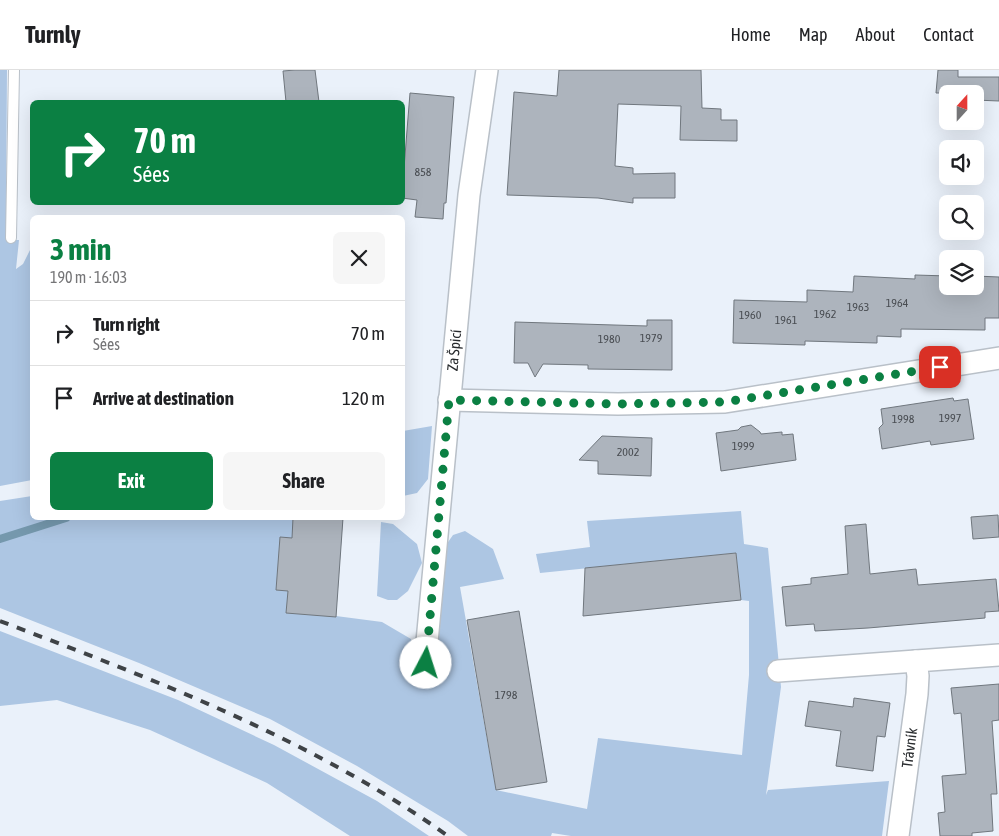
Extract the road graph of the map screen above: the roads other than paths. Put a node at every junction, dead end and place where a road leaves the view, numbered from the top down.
1 (14, 70) edge
2 (487, 70) edge
3 (11, 238) dead end
4 (999, 358) edge
5 (449, 400) junction
6 (999, 655) edge
7 (916, 661) junction
8 (426, 663) dead end
9 (778, 671) dead end
10 (898, 836) edge

1 - 3 lane
2 - 5 street, Za Špicí
4 - 5 street
5 - 8 street, Za Špicí
6 - 7 street
7 - 9 street
7 - 10 street, Trávník

